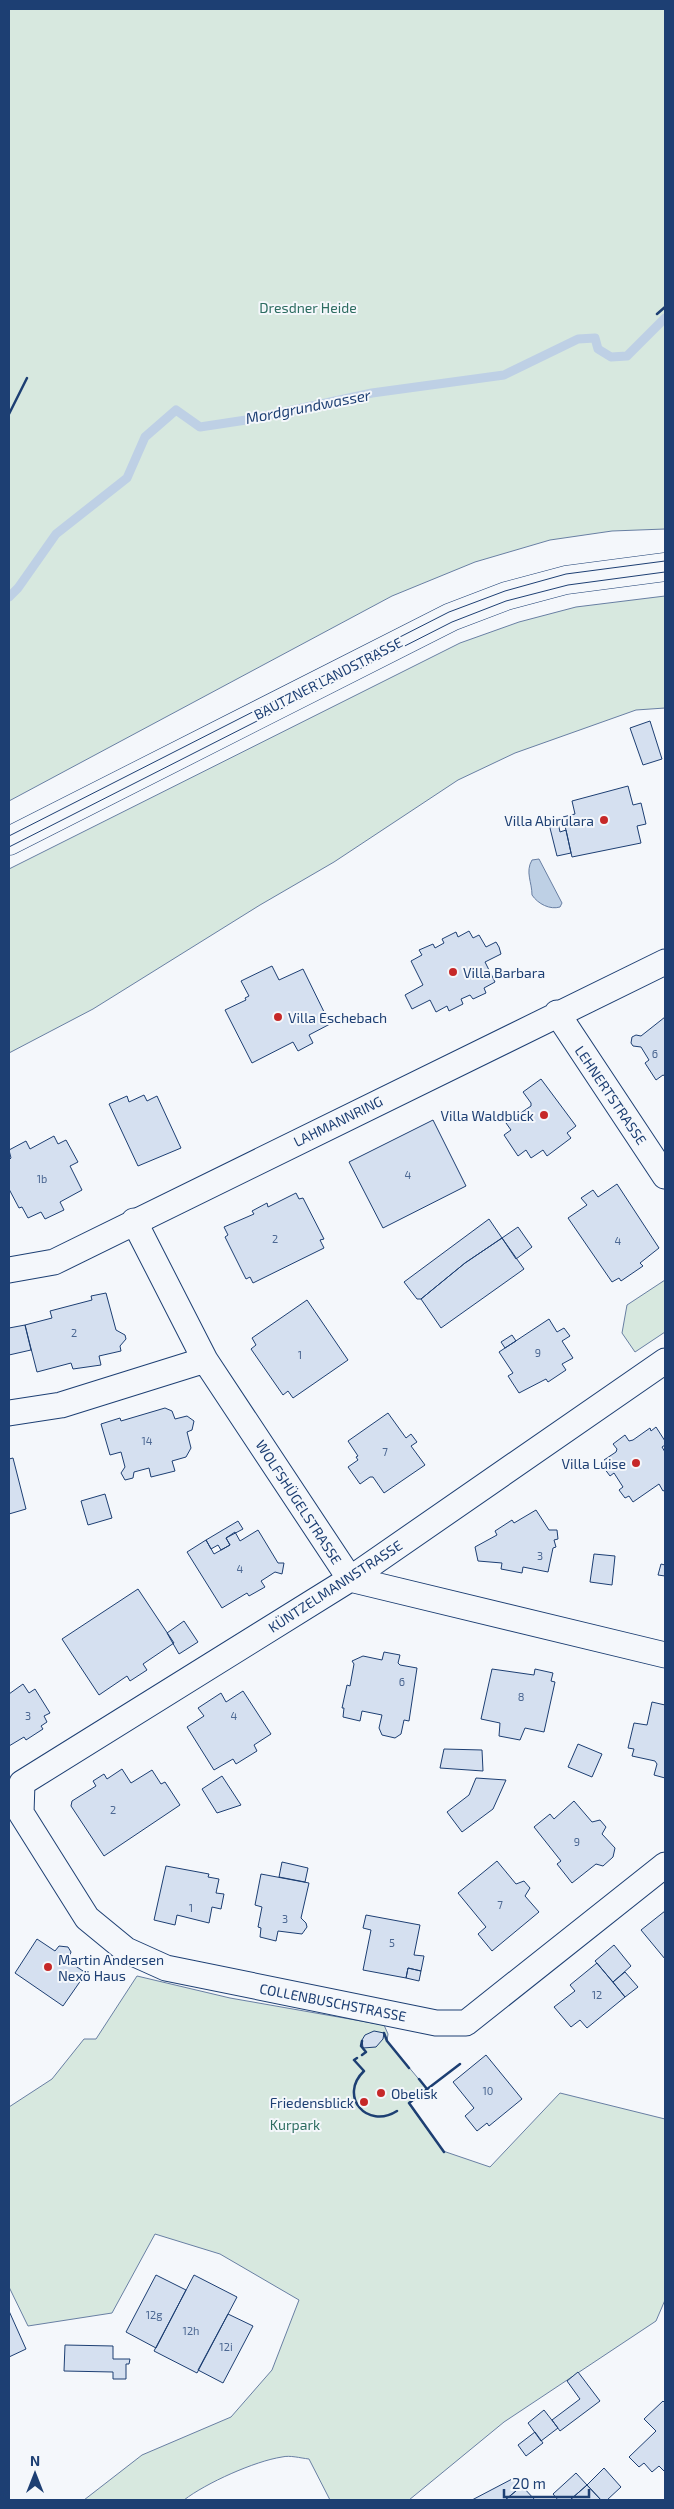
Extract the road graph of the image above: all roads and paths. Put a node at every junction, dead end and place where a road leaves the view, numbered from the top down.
1 (665, 567) edge
2 (9, 842) edge
3 (665, 962) edge
4 (557, 1014) junction
5 (665, 1176) edge
6 (134, 1221) junction
7 (9, 1270) edge
8 (205, 1360) junction
9 (665, 1360) edge
10 (9, 1413) edge
11 (350, 1579) junction
12 (665, 1654) edge
13 (21, 1814) joint
14 (665, 1865) edge

1 - 2 main road, BAUTZNER LANDSTRASSE
3 - 4 street, LAHMANNRING
4 - 5 street, LEHNERTSTRASSE
4 - 6 street, LAHMANNRING
6 - 7 street, LAHMANNRING
6 - 8 street, WOLFSHÜGELSTRASSE
8 - 10 street
8 - 11 street, WOLFSHÜGELSTRASSE
9 - 11 street, KÜNTZELMANNSTRASSE
11 - 12 street, WOLFSHÜGELSTRASSE
11 - 13 street, KÜNTZELMANNSTRASSE
13 - 14 street, COLLENBUSCHSTRASSE

